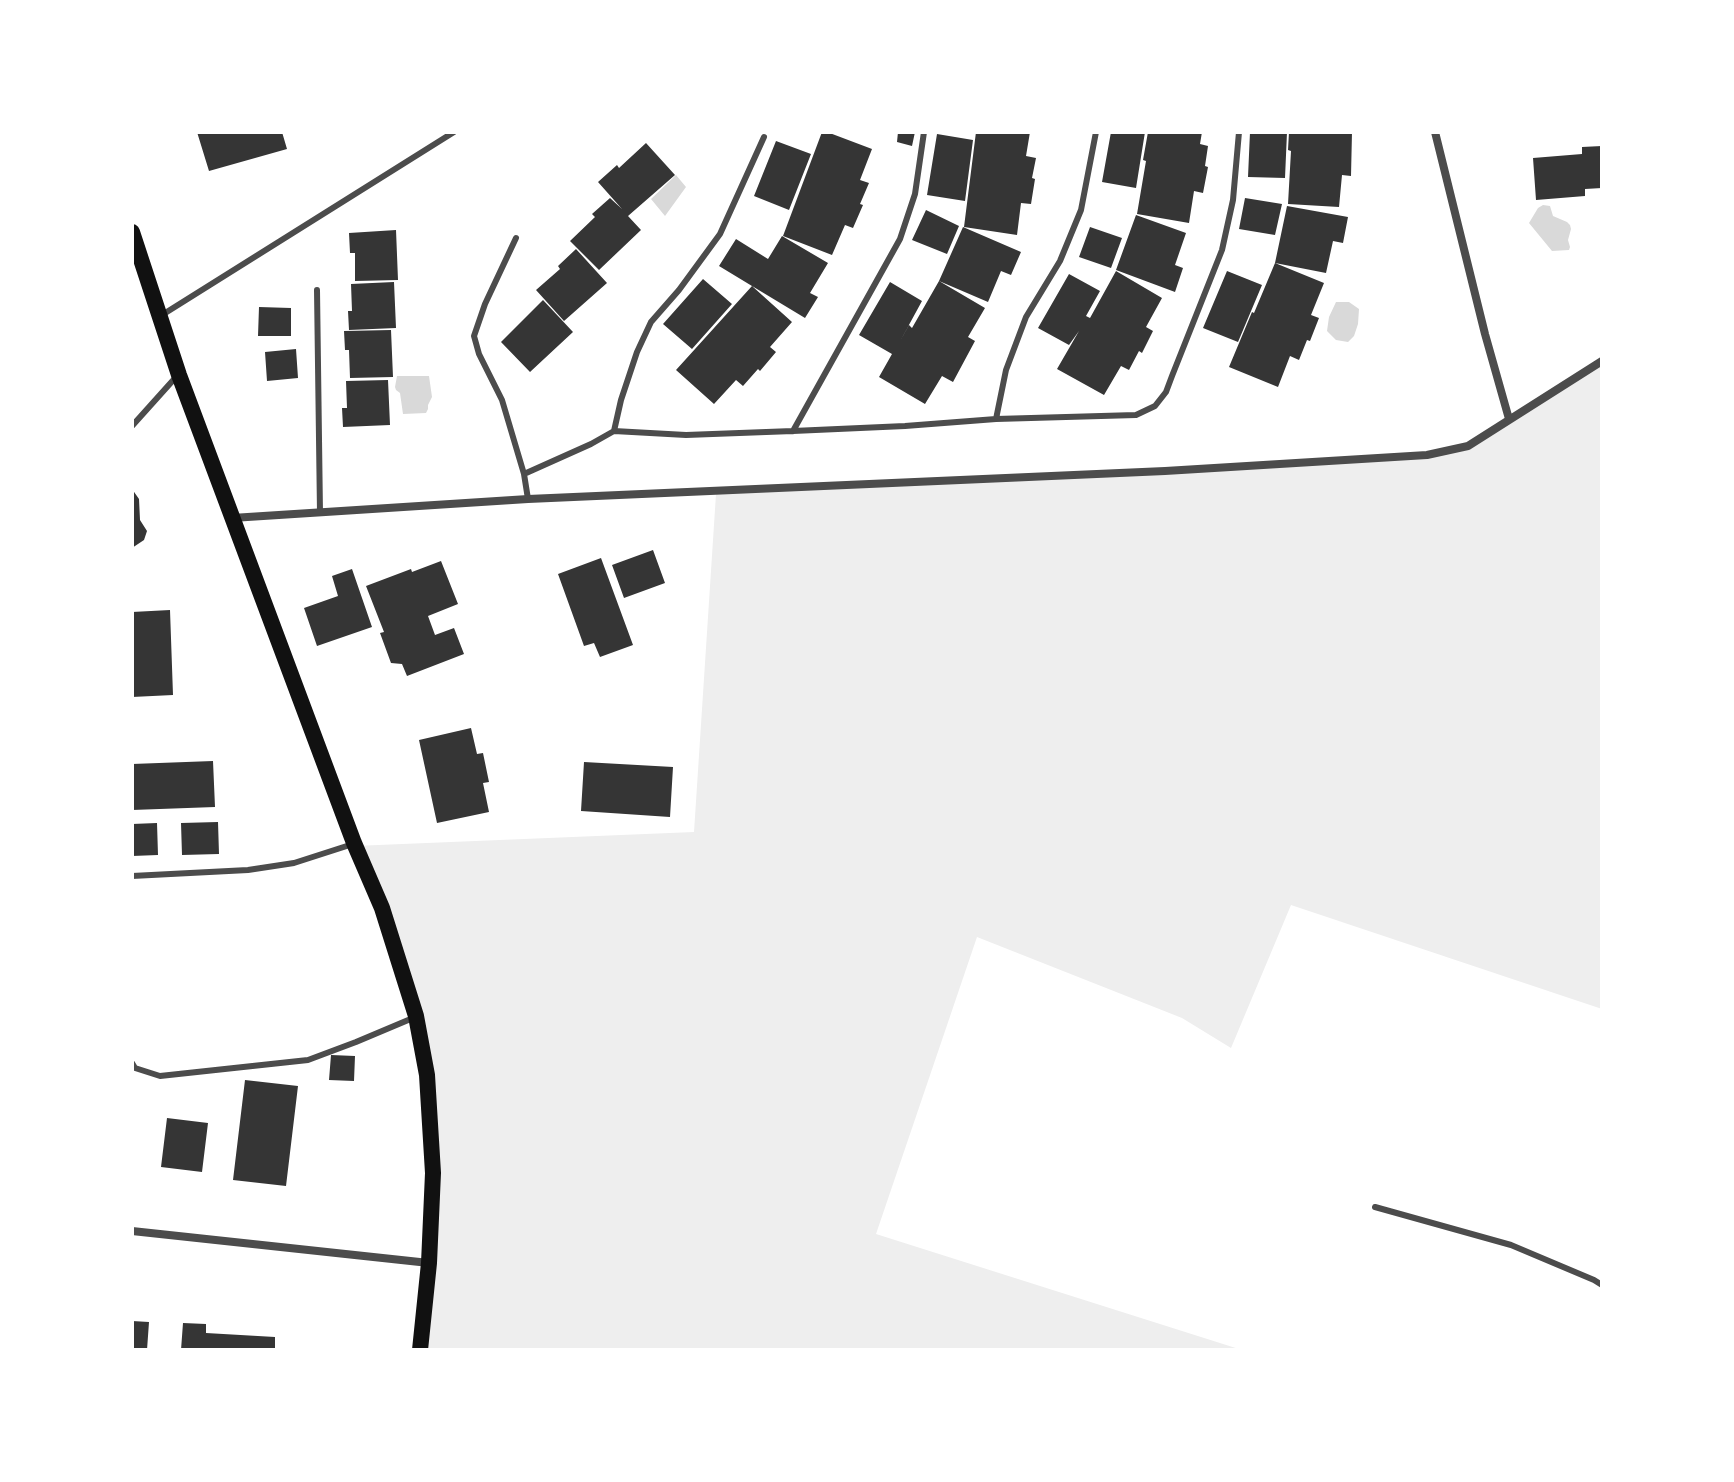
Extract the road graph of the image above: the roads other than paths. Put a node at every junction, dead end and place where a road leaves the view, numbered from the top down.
1 (454, 132) edge
2 (924, 132) edge
3 (1096, 132) edge
4 (1239, 132) edge
5 (1435, 132) edge
6 (764, 137) dead end
7 (132, 232) edge
8 (516, 238) dead end
9 (317, 290) dead end
10 (159, 317) junction
11 (1602, 361) edge
12 (179, 375) junction
13 (996, 419) junction
14 (1509, 419) junction
15 (132, 426) edge
16 (614, 431) junction
17 (793, 431) junction
18 (524, 474) junction
19 (528, 499) junction
20 (320, 513) junction
21 (232, 518) junction
22 (354, 843) junction
23 (132, 876) edge
24 (416, 1016) junction
25 (133, 1068) edge
26 (1375, 1207) dead end
27 (132, 1231) edge
28 (429, 1263) junction
29 (1602, 1285) edge
30 (420, 1350) edge

1 - 10 lane
2 - 17 lane
3 - 13 lane
4 - 13 lane
5 - 14 street
6 - 16 lane
7 - 10 main road
8 - 18 lane
9 - 20 lane
10 - 12 main road
11 - 14 street
12 - 15 lane
12 - 21 main road
13 - 17 lane
14 - 19 street
16 - 17 lane
16 - 18 lane
18 - 19 lane
19 - 20 street
20 - 21 street
21 - 22 main road
22 - 23 lane
22 - 24 main road
24 - 25 lane
24 - 28 main road
26 - 29 lane
27 - 28 street
28 - 30 main road

